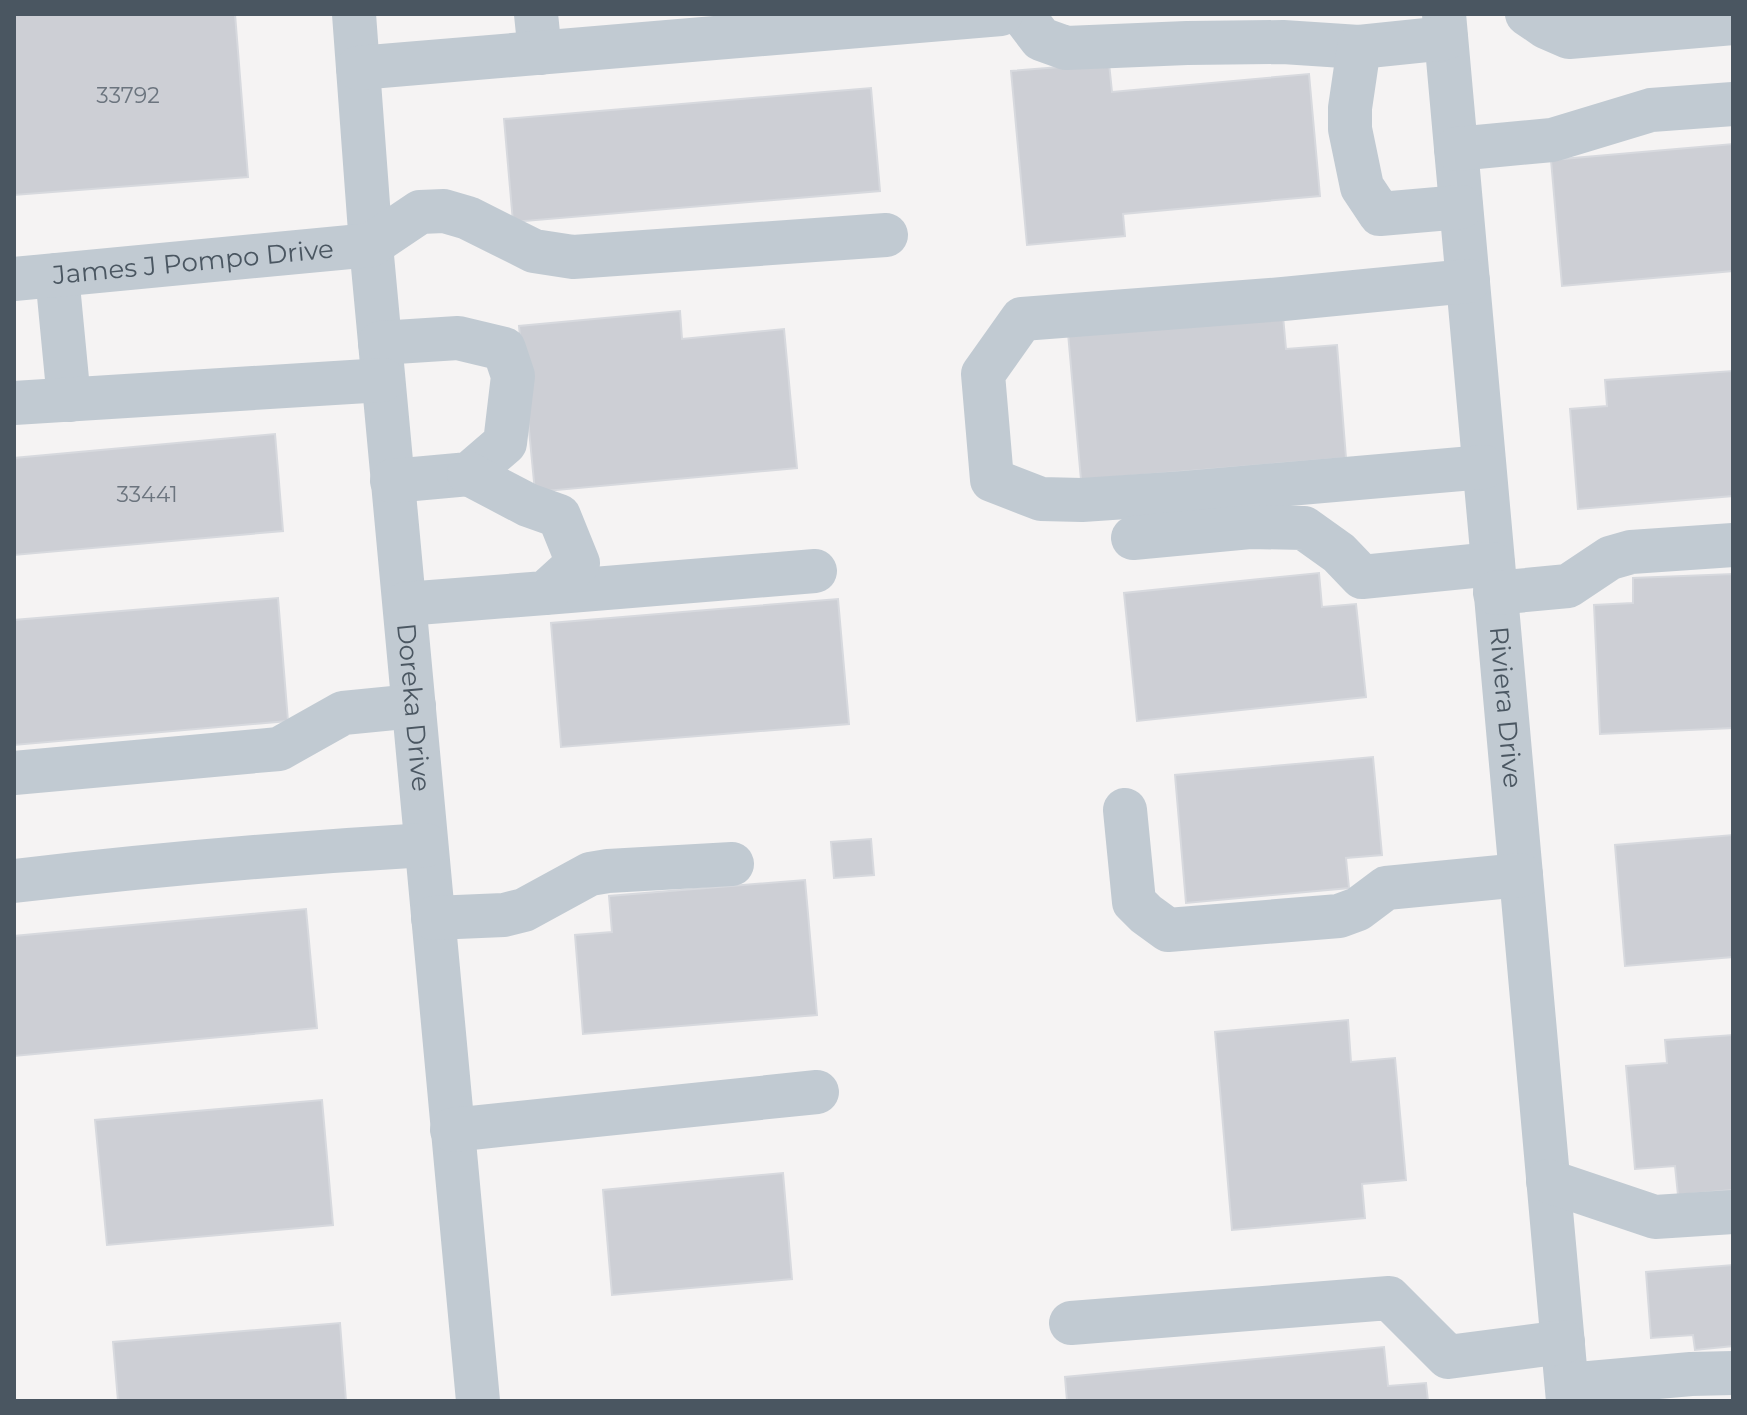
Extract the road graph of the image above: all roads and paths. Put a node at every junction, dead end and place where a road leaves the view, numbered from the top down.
1 (354, 14) edge
2 (1001, 14) edge
3 (1022, 14) edge
4 (1527, 14) edge
5 (1733, 23) edge
6 (1445, 26) edge
7 (538, 33) edge
8 (1359, 47) junction
9 (358, 68) junction
10 (1733, 104) edge
11 (1456, 149) junction
12 (1461, 207) junction
13 (886, 235) dead end
14 (371, 245) junction
15 (57, 275) junction
16 (14, 279) edge
17 (1468, 281) junction
18 (382, 361) junction
19 (69, 400) junction
20 (14, 403) edge
21 (1484, 467) junction
22 (469, 474) junction
23 (392, 481) junction
24 (1133, 538) dead end
25 (1733, 545) edge
26 (815, 571) dead end
27 (1494, 578) junction
28 (545, 593) junction
29 (405, 604) junction
30 (414, 706) junction
31 (14, 773) edge
32 (1125, 810) dead end
33 (426, 845) junction
34 (732, 864) dead end
35 (1521, 875) junction
36 (14, 881) edge
37 (433, 918) junction
38 (817, 1092) dead end
39 (452, 1130) junction
40 (1548, 1181) junction
41 (1733, 1212) edge
42 (1071, 1323) dead end
43 (1563, 1342) junction
44 (1733, 1373) edge
45 (1567, 1393) edge
46 (478, 1401) edge

1 - 9 street, Doreka Drive
2 - 7 street
3 - 8 street
4 - 5 street
6 - 8 street
6 - 11 street, Riviera Drive
7 - 9 street
8 - 12 street
9 - 14 street, Doreka Drive
10 - 11 street
11 - 12 street, Riviera Drive
12 - 17 street, Riviera Drive
13 - 14 street
14 - 15 street, James J Pompo Drive
14 - 18 street, Doreka Drive
15 - 16 street, James J Pompo Drive
15 - 19 street
17 - 21 street, Riviera Drive
17 - 21 street
18 - 19 street
18 - 22 street
18 - 23 street, Doreka Drive
19 - 20 street
21 - 27 street, Riviera Drive
22 - 23 street
22 - 28 street
23 - 29 street, Doreka Drive
24 - 27 street
25 - 27 street
26 - 28 street
27 - 35 street, Riviera Drive
28 - 29 street
29 - 30 street, Doreka Drive
30 - 31 street
30 - 33 street, Doreka Drive
32 - 35 street
33 - 36 street
33 - 37 street, Doreka Drive
34 - 37 street
35 - 40 street, Riviera Drive
37 - 39 street, Doreka Drive
38 - 39 street
39 - 46 street, Doreka Drive
40 - 41 street
40 - 43 street, Riviera Drive
42 - 43 street
43 - 45 street, Riviera Drive
44 - 45 street

